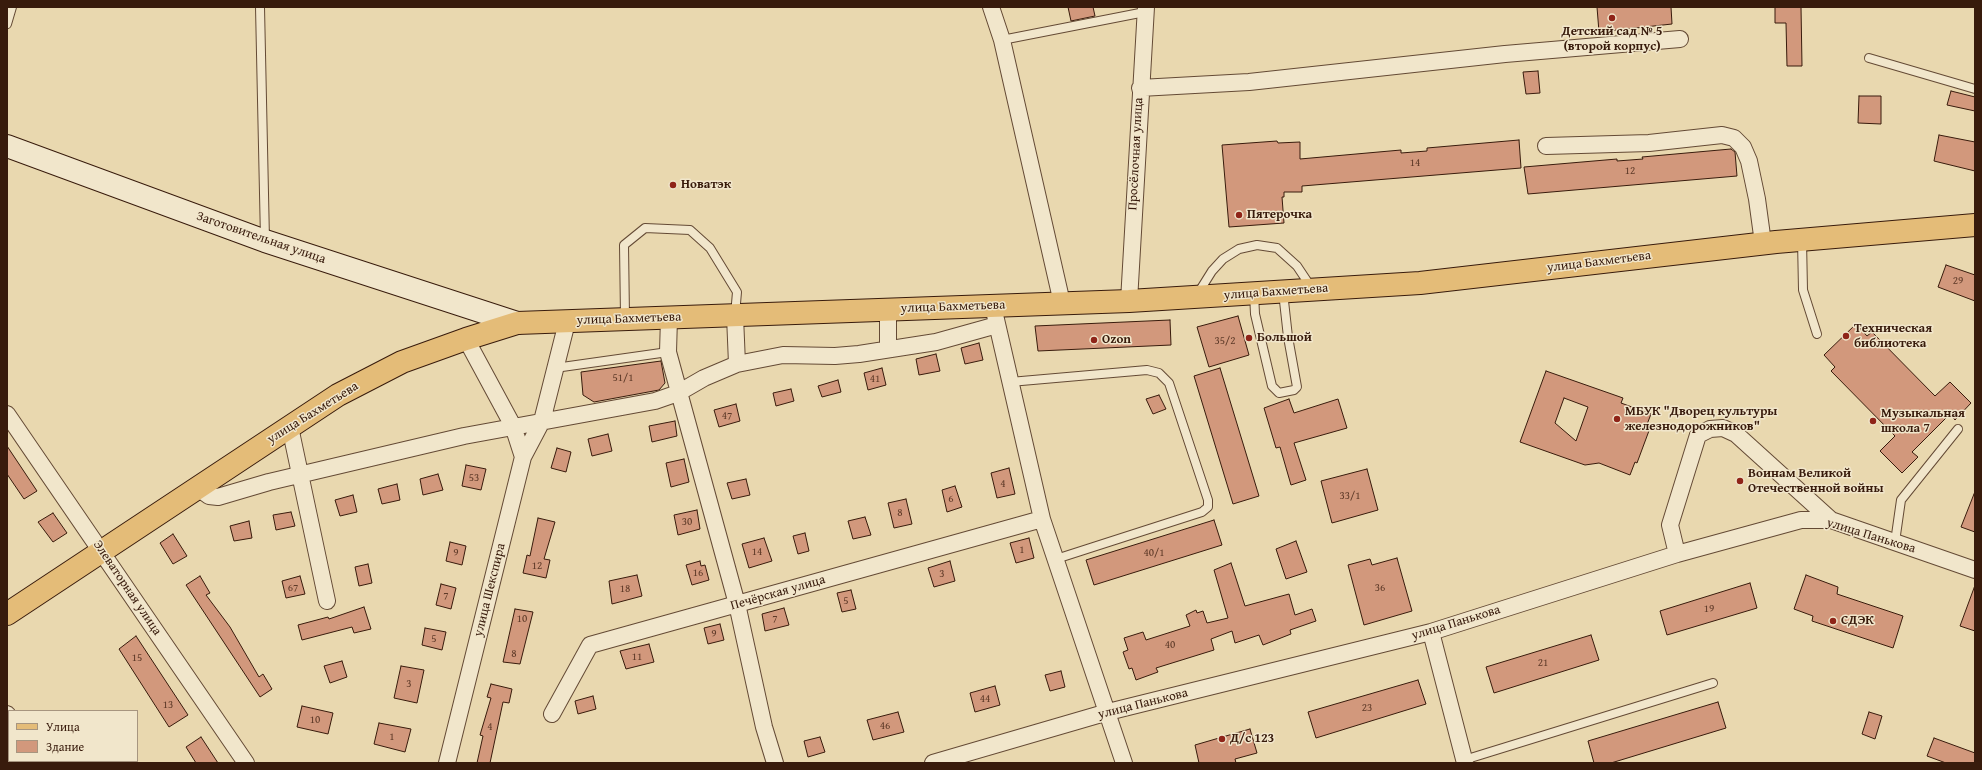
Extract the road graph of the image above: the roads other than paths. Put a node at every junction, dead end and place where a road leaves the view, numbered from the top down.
1 (12, 7) edge
2 (260, 7) edge
3 (991, 7) edge
4 (1146, 9) edge
5 (7, 24) edge
6 (1680, 39) dead end
7 (1002, 40) junction
8 (1869, 58) dead end
9 (1140, 88) junction
10 (1975, 89) edge
11 (7, 146) edge
12 (1546, 146) dead end
13 (1975, 225) edge
14 (1802, 240) junction
15 (265, 241) junction
16 (1763, 243) junction
17 (1313, 290) junction
18 (1283, 292) junction
19 (1254, 293) junction
20 (1195, 297) junction
21 (1129, 301) junction
22 (1062, 303) junction
23 (888, 310) junction
24 (995, 315) junction
25 (735, 316) junction
26 (669, 318) junction
27 (625, 320) junction
28 (567, 322) junction
29 (517, 323) junction
30 (1816, 334) dead end
31 (466, 339) junction
32 (888, 348) junction
33 (668, 352) junction
34 (736, 364) junction
35 (555, 368) junction
36 (1010, 382) junction
37 (678, 393) junction
38 (7, 414) edge
39 (542, 421) junction
40 (513, 426) junction
41 (290, 427) junction
42 (1958, 429) dead end
43 (523, 457) junction
44 (300, 475) junction
45 (198, 488) junction
46 (1042, 519) junction
47 (1831, 520) junction
48 (1895, 542) junction
49 (102, 551) junction
50 (1677, 554) junction
51 (1056, 559) junction
52 (1975, 570) edge
53 (327, 600) dead end
54 (737, 604) junction
55 (7, 614) edge
56 (1431, 632) junction
57 (1713, 683) dead end
58 (1108, 712) junction
59 (552, 714) dead end
60 (1464, 762) edge
61 (246, 763) edge
62 (447, 763) edge
63 (775, 763) edge
64 (933, 763) edge
65 (1124, 763) edge

1 - 5 lane
2 - 15 lane
3 - 7 street
4 - 7 lane
4 - 9 street, Просёлочная улица
6 - 9 street
7 - 22 street
8 - 10 lane
9 - 21 street, Просёлочная улица
11 - 15 main road, Заготовительная улица
12 - 16 street
13 - 14 main road, улица Бахметьева
14 - 16 main road, улица Бахметьева
14 - 30 lane
15 - 29 main road, Заготовительная улица
16 - 17 main road, улица Бахметьева
17 - 18 main road, улица Бахметьева
17 - 20 lane
18 - 19 main road, улица Бахметьева
18 - 19 lane
19 - 20 main road, улица Бахметьева
20 - 21 main road, улица Бахметьева
21 - 22 main road, улица Бахметьева
22 - 24 main road, улица Бахметьева
23 - 24 main road, улица Бахметьева
23 - 25 main road, улица Бахметьева
23 - 32 street
24 - 32 street
24 - 36 street
25 - 26 main road, улица Бахметьева
25 - 27 lane
25 - 34 street
26 - 27 main road, улица Бахметьева
26 - 33 street
27 - 28 main road, улица Бахметьева
28 - 29 main road, улица Бахметьева
28 - 35 street, улица Шекспира
29 - 31 main road, улица Бахметьева
31 - 40 street
31 - 41 main road, улица Бахметьева
32 - 34 street
33 - 35 lane
33 - 37 street
34 - 37 street
35 - 39 street, улица Шекспира
36 - 46 street
36 - 51 lane
37 - 39 street
37 - 54 street
38 - 49 street, Элеваторная улица
39 - 40 street
39 - 43 street, улица Шекспира
40 - 43 street
40 - 44 street
41 - 44 street
41 - 45 main road, улица Бахметьева
42 - 48 lane
43 - 62 street, улица Шекспира
44 - 45 street
44 - 53 street
45 - 49 main road, улица Бахметьева
46 - 51 street
46 - 54 street, Печёрская улица
47 - 48 street, улица Панькова
47 - 50 street, улица Панькова
47 - 50 street
48 - 52 street, улица Панькова
49 - 55 main road, улица Бахметьева
49 - 61 street, Элеваторная улица
50 - 56 street, улица Панькова
51 - 58 street
54 - 59 street, Печёрская улица
54 - 63 street
56 - 58 street, улица Панькова
56 - 60 street
57 - 60 lane
58 - 64 street, улица Панькова
58 - 65 street

